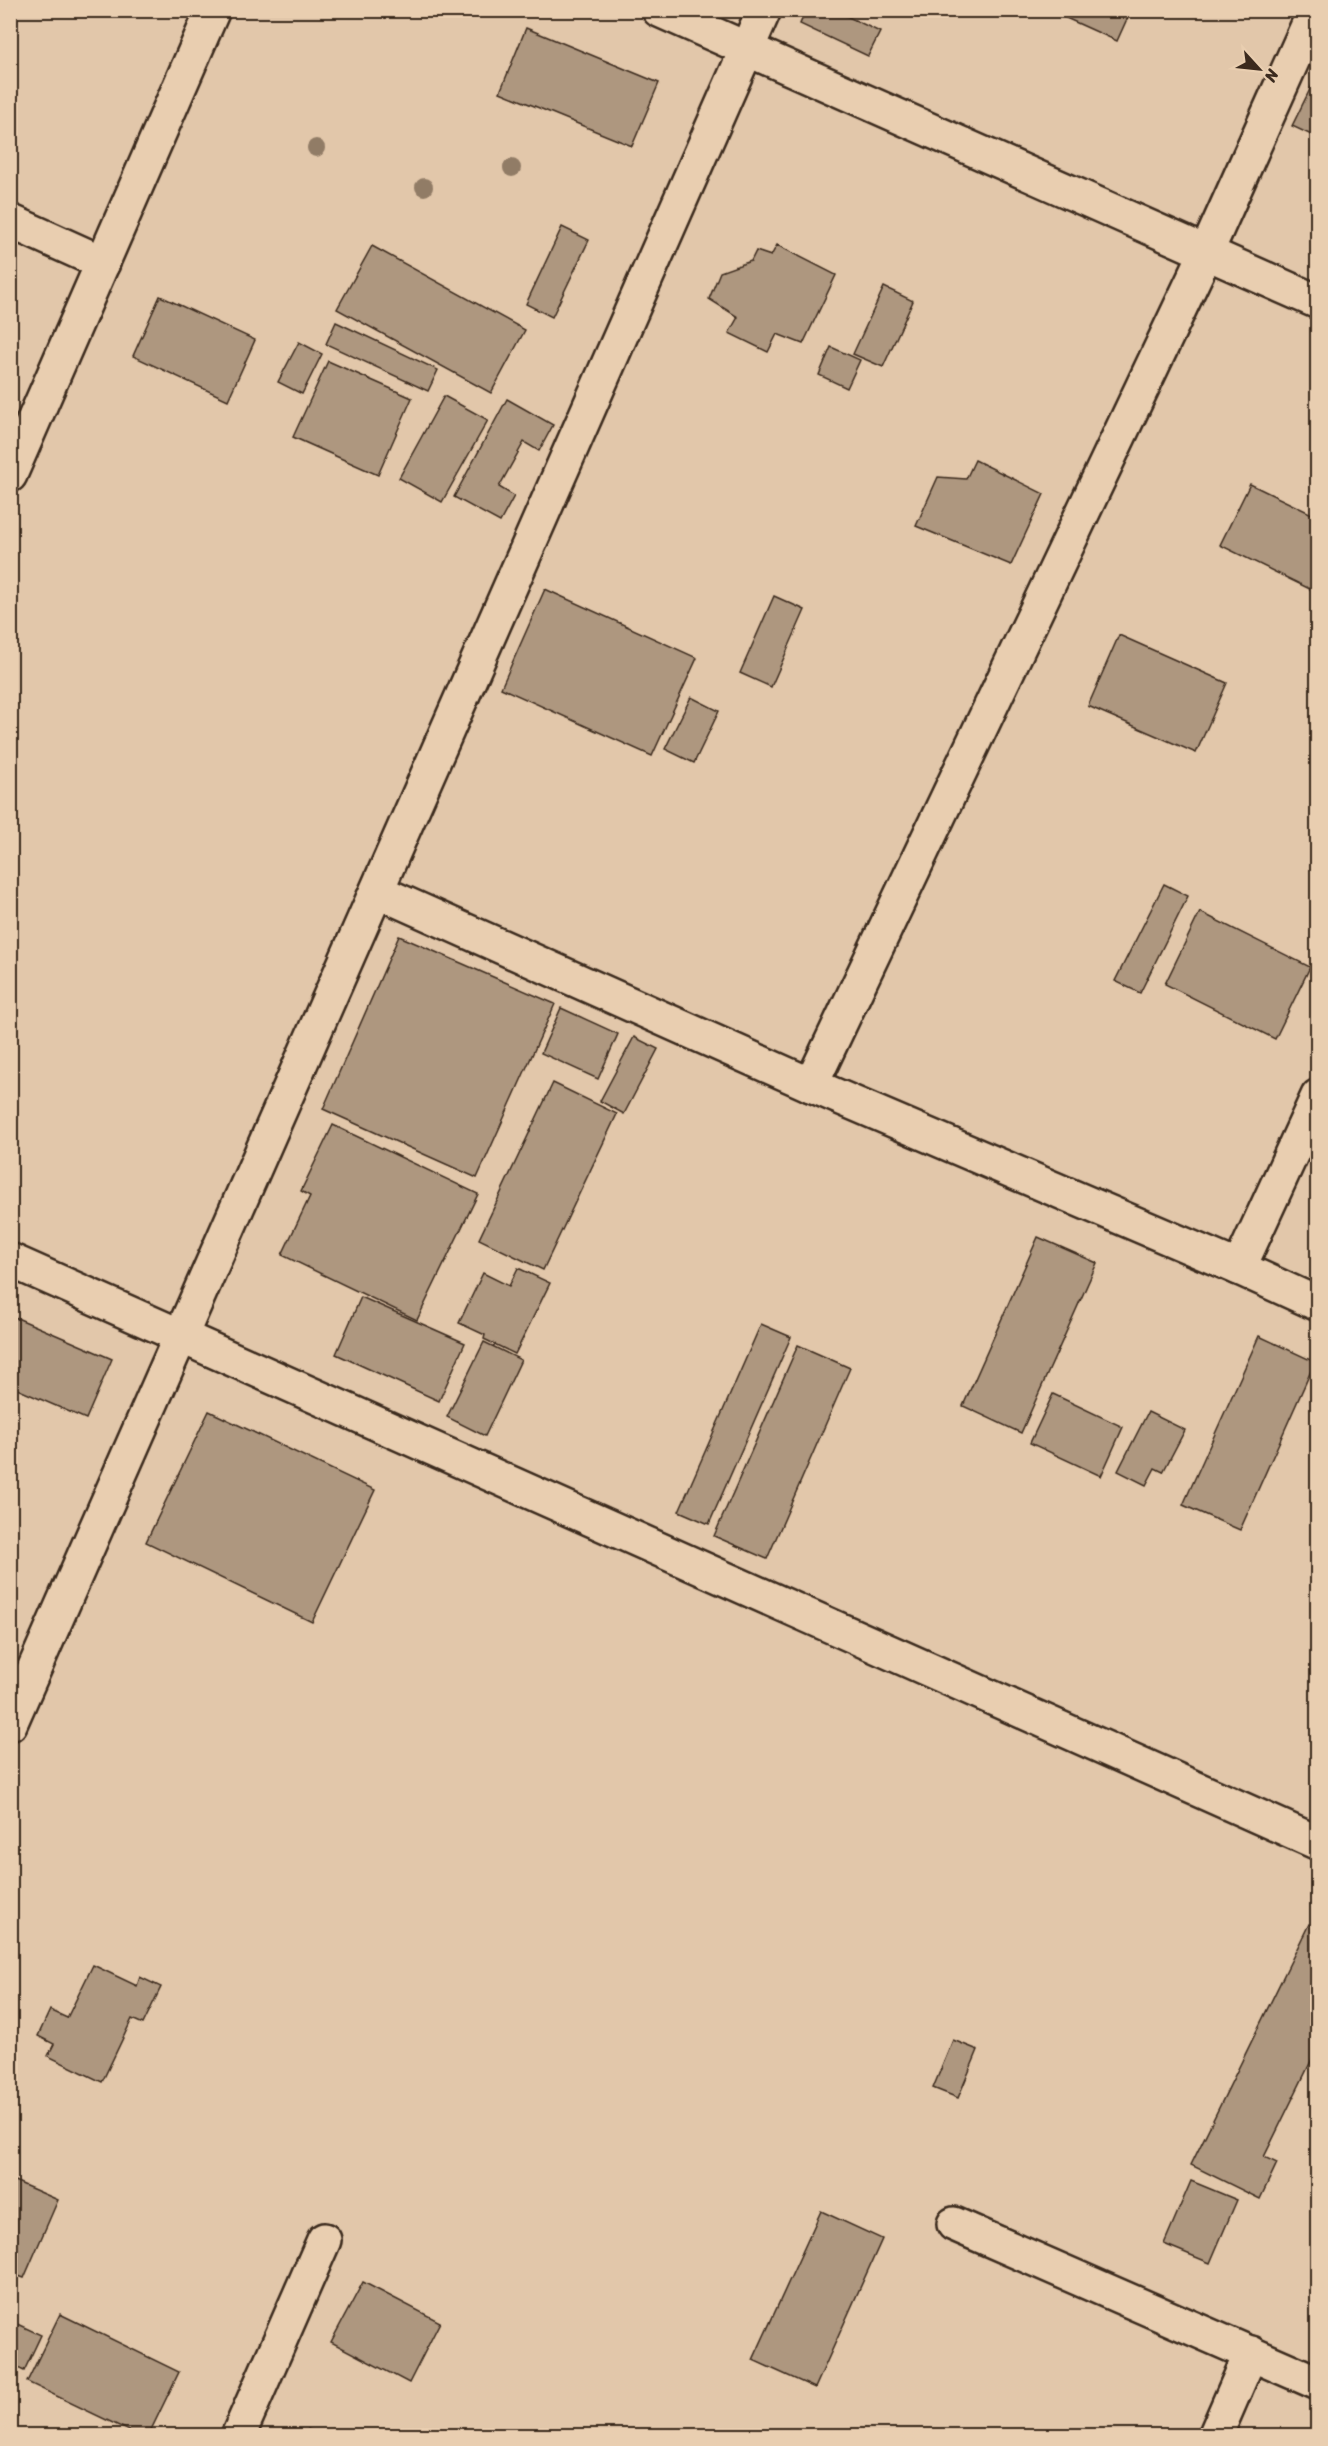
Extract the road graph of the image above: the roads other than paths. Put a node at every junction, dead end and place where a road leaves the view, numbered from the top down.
1 (213, 10) edge
2 (659, 10) edge
3 (764, 10) edge
4 (1315, 10) edge
5 (747, 49) junction
6 (10, 222) edge
7 (1206, 253) junction
8 (103, 263) junction
9 (1317, 302) edge
10 (10, 475) edge
11 (377, 891) junction
12 (811, 1084) junction
13 (1317, 1096) edge
14 (10, 1260) edge
15 (1239, 1268) junction
16 (1317, 1304) edge
17 (181, 1336) junction
18 (10, 1724) edge
19 (1317, 1843) edge
20 (954, 2224) dead end
21 (324, 2240) dead end
22 (1251, 2353) junction
23 (1317, 2383) edge
24 (238, 2436) edge
25 (1215, 2436) edge

1 - 8 street
2 - 5 street
3 - 5 street
4 - 7 street
5 - 7 street
5 - 11 street
6 - 8 street
7 - 9 street
7 - 12 street
8 - 10 street
11 - 12 street
11 - 17 street
12 - 15 street
13 - 15 street
14 - 17 street
15 - 16 street
17 - 18 street
17 - 19 street
20 - 22 street
21 - 24 street
22 - 23 street
22 - 25 street

